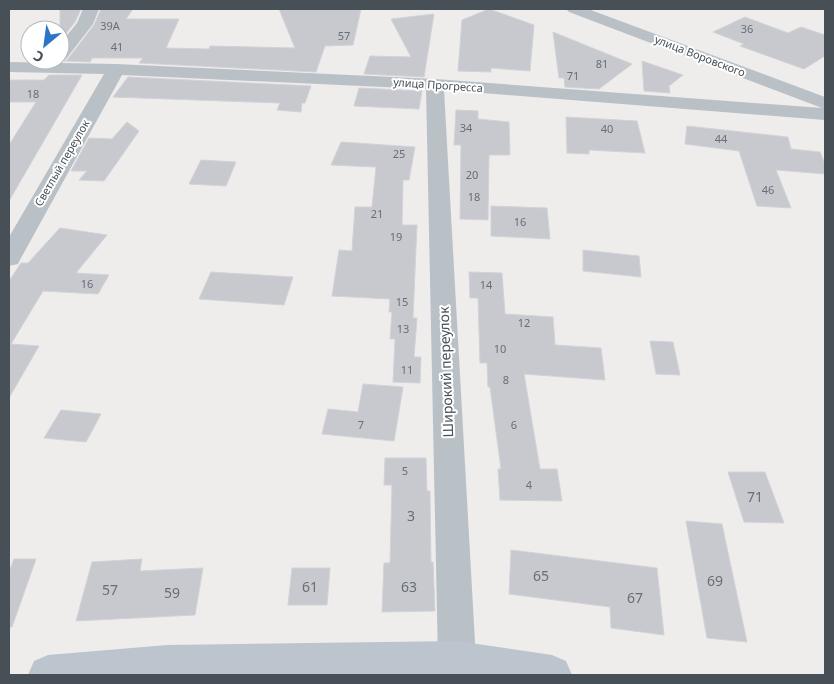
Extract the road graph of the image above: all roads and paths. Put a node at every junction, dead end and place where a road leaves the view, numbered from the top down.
1 (91, 9) edge
2 (574, 9) edge
3 (70, 42) edge
4 (70, 63) edge
5 (116, 69) junction
6 (435, 84) junction
7 (825, 103) edge
8 (825, 114) edge
9 (9, 258) edge
10 (457, 660) junction
11 (48, 675) edge
12 (552, 675) edge

1 - 3 street
2 - 7 street, улица Воровского
4 - 5 street, улица Прогресса
5 - 6 street, улица Прогресса
5 - 9 street, Светлый переулок
6 - 8 street, улица Прогресса
6 - 10 street, Широкий переулок
10 - 11 main road
10 - 12 main road

